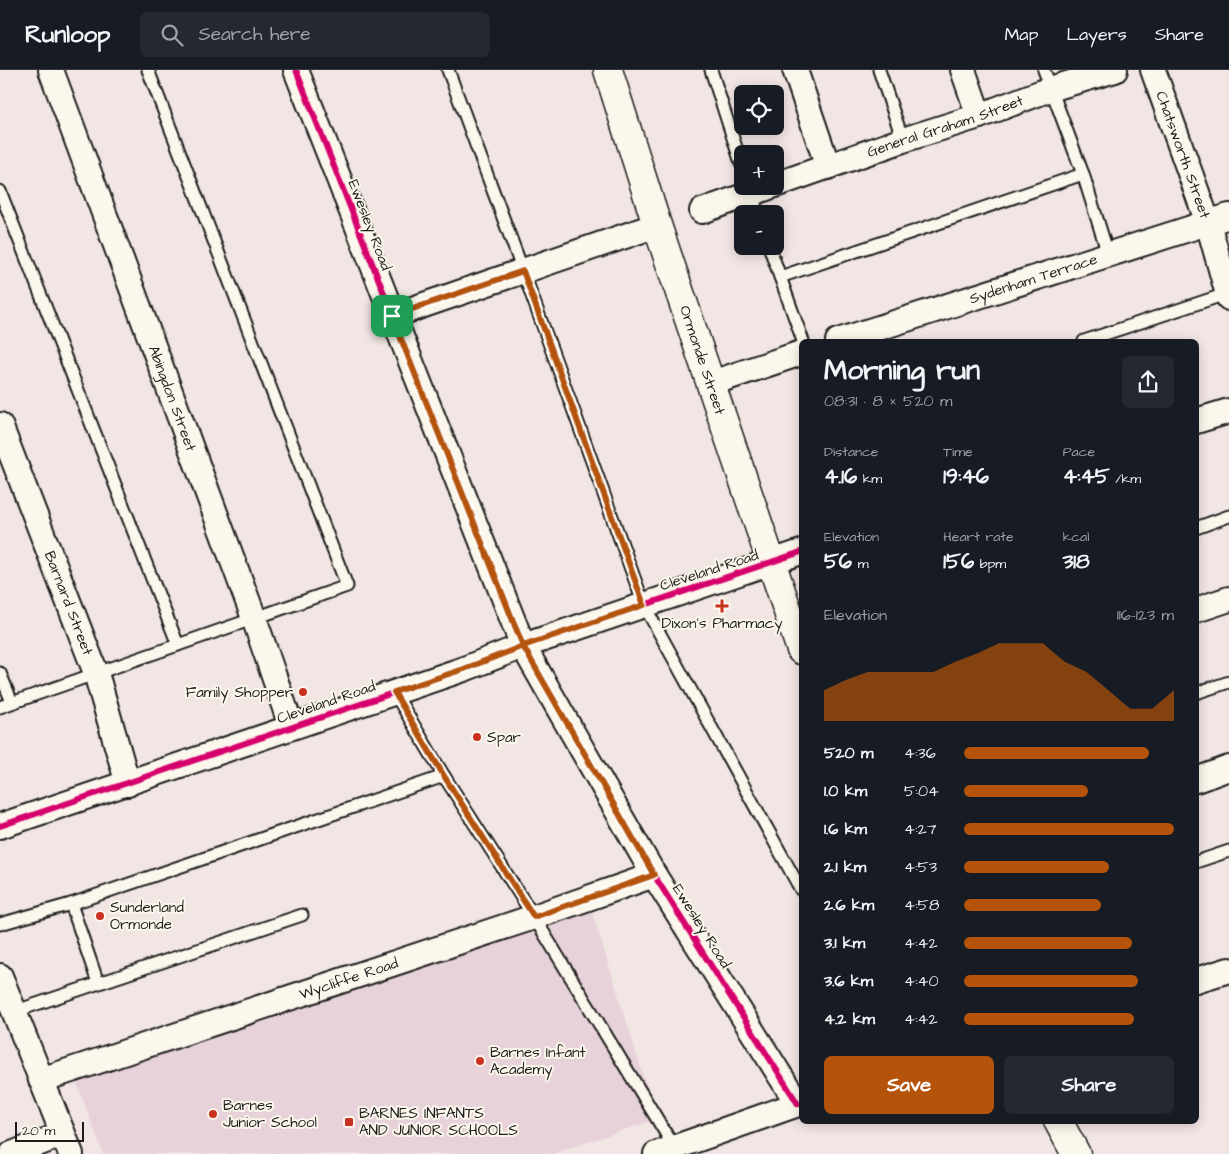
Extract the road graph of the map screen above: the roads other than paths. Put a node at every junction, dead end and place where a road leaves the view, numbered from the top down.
1 (51, 70) edge
2 (148, 70) edge
3 (296, 70) edge
4 (448, 70) edge
5 (608, 70) edge
6 (711, 70) edge
7 (796, 70) edge
8 (879, 70) edge
9 (963, 70) edge
10 (1115, 70) edge
11 (1154, 70) edge
12 (1047, 80) edge
13 (979, 116) junction
14 (902, 140) junction
15 (735, 145) edge
16 (828, 167) junction
17 (1084, 174) junction
18 (784, 184) edge
19 (0, 192) edge
20 (755, 195) edge
21 (702, 212) dead end
22 (1218, 219) edge
23 (657, 225) junction
24 (1108, 254) junction
25 (772, 255) edge
26 (523, 271) junction
27 (780, 277) junction
28 (1228, 295) edge
29 (392, 316) junction
30 (801, 339) edge
31 (844, 339) edge
32 (1090, 339) edge
33 (799, 354) edge
34 (712, 383) junction
35 (1229, 411) edge
36 (1199, 420) edge
37 (0, 425) edge
38 (1229, 516) edge
39 (1199, 527) edge
40 (799, 553) edge
41 (772, 563) junction
42 (1229, 599) edge
43 (644, 605) junction
44 (1199, 609) edge
45 (254, 618) junction
46 (799, 644) edge
47 (178, 645) junction
48 (523, 646) junction
49 (0, 673) edge
50 (96, 673) junction
51 (1229, 682) edge
52 (394, 692) junction
53 (1199, 692) edge
54 (12, 702) junction
55 (0, 707) edge
56 (291, 726) junction
57 (1229, 768) edge
58 (444, 776) junction
59 (1199, 779) edge
60 (128, 784) junction
61 (0, 826) edge
62 (1229, 852) edge
63 (1199, 861) edge
64 (654, 875) junction
65 (799, 886) edge
66 (71, 904) junction
67 (302, 915) dead end
68 (534, 917) junction
69 (0, 924) edge
70 (1229, 970) edge
71 (1199, 979) edge
72 (98, 983) junction
73 (5, 996) edge
74 (41, 1080) junction
75 (799, 1101) edge
76 (799, 1103) edge
77 (1060, 1124) edge
78 (67, 1144) edge
79 (670, 1152) edge
80 (12, 1154) edge
81 (1076, 1154) edge

1 - 45 street, Abingdon Street
2 - 45 lane
3 - 29 street, Ewesley Road
4 - 26 lane
5 - 23 street, Ormonde Street
6 - 15 lane
7 - 16 street
8 - 14 lane
9 - 13 street
10 - 12 street, General Graham Street
11 - 22 street, Chatsworth Street
12 - 13 street, General Graham Street
12 - 17 lane
13 - 14 street, General Graham Street
14 - 16 street, General Graham Street
16 - 18 street, General Graham Street
17 - 24 lane
17 - 27 lane
19 - 47 lane
20 - 21 street, General Graham Street
22 - 24 street, Sydenham Terrace
22 - 28 street, Chatsworth Street
23 - 26 street
23 - 34 street, Ormonde Street
24 - 31 street, Sydenham Terrace
25 - 27 lane
26 - 29 street
26 - 43 lane
27 - 30 lane
28 - 32 lane
29 - 48 street, Ewesley Road
33 - 34 street
34 - 41 street, Ormonde Street
35 - 36 street
37 - 50 street, Barnard Street
38 - 39 lane
40 - 41 street, Cleveland Road
41 - 43 street, Cleveland Road
41 - 46 street, Ormonde Street
42 - 44 street
43 - 48 street, Cleveland Road
43 - 65 lane
45 - 47 lane
45 - 56 street, Abingdon Street
47 - 50 lane
48 - 52 street, Cleveland Road
48 - 64 street, Ewesley Road
49 - 54 lane
50 - 54 lane
50 - 60 street, Barnard Street
51 - 53 lane
52 - 56 street, Cleveland Road
52 - 58 lane
54 - 55 lane
56 - 60 street, Cleveland Road
57 - 59 street
58 - 66 lane
58 - 68 lane
60 - 61 street, Cleveland Road
62 - 63 lane
64 - 68 street, Wycliffe Road
64 - 75 street, Ewesley Road
66 - 69 lane
66 - 72 lane
67 - 72 lane
68 - 74 street, Wycliffe Road
68 - 79 lane
70 - 71 street
72 - 73 lane
73 - 74 street
74 - 78 street
76 - 79 street
77 - 81 street
78 - 80 street

